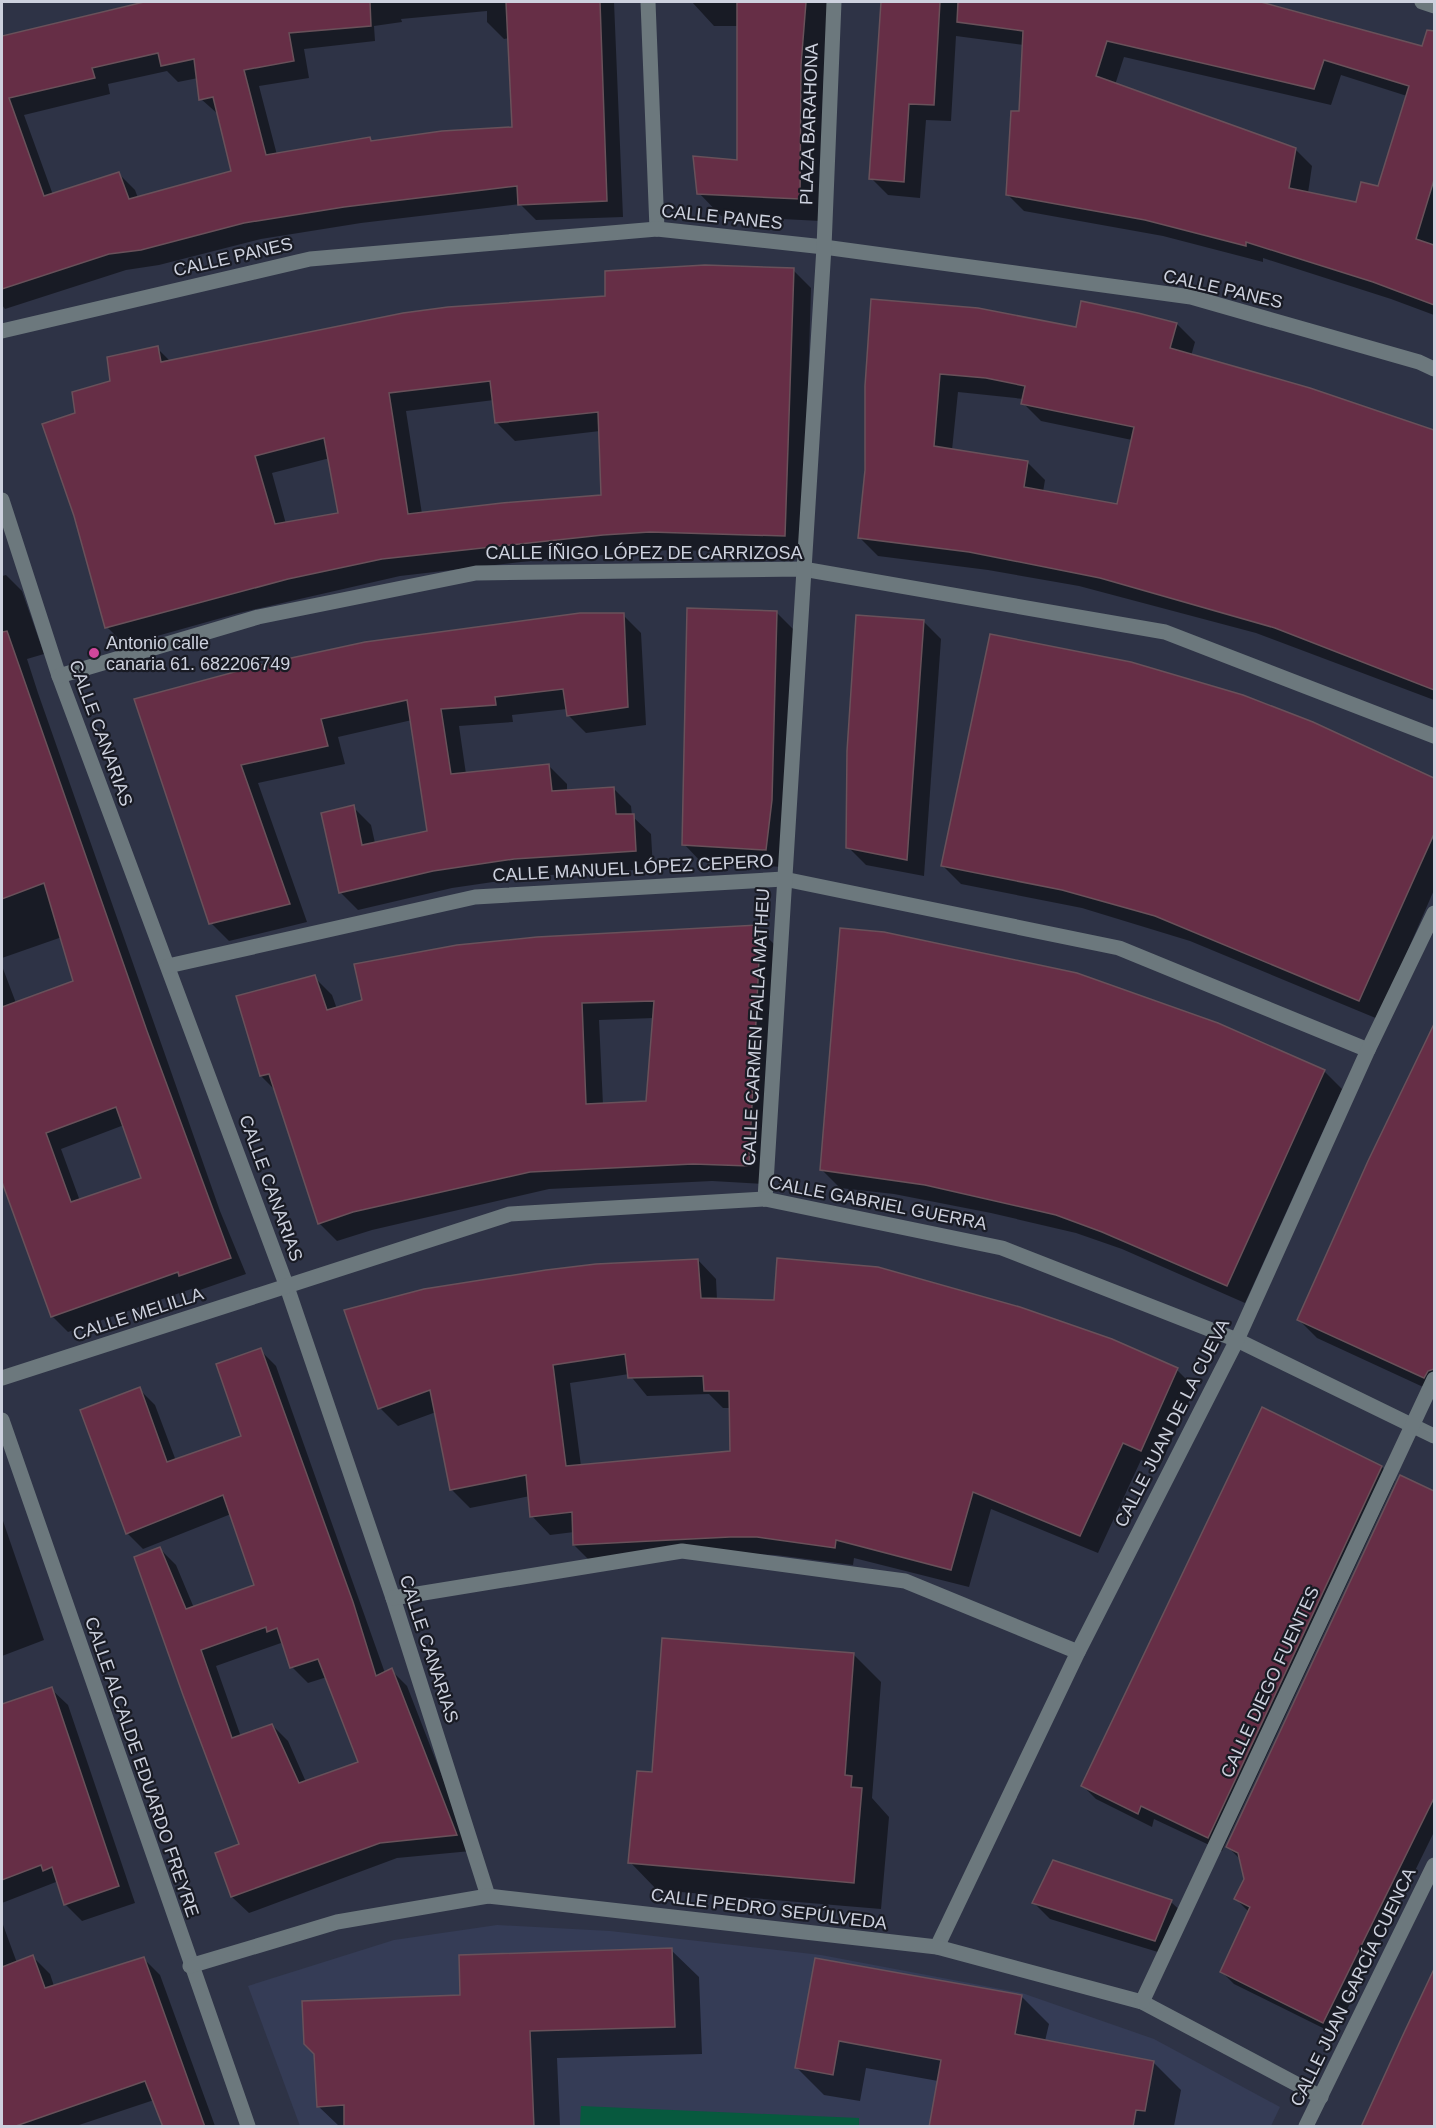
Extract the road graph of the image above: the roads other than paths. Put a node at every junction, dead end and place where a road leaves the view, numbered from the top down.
1 (648, 2) edge
2 (834, 2) edge
3 (1422, 2) edge
4 (1434, 6) edge
5 (657, 229) junction
6 (824, 247) junction
7 (2, 331) edge
8 (1434, 369) edge
9 (2, 500) edge
10 (803, 570) junction
11 (58, 676) junction
12 (1434, 736) edge
13 (784, 879) junction
14 (1434, 913) edge
15 (168, 966) junction
16 (1368, 1050) junction
17 (765, 1199) junction
18 (286, 1287) junction
19 (1237, 1340) junction
20 (2, 1377) edge
21 (1434, 1379) edge
22 (2, 1420) edge
23 (1412, 1425) junction
24 (1434, 1436) edge
25 (393, 1598) junction
26 (1078, 1652) junction
27 (1434, 1865) edge
28 (488, 1896) junction
29 (937, 1947) junction
30 (190, 1966) junction
31 (1142, 2002) junction
32 (1321, 2097) junction
33 (248, 2127) edge
34 (1306, 2127) edge

1 - 5 street
2 - 6 street, PLAZA BARAHONA
3 - 4 street
5 - 6 street, CALLE PANES
5 - 7 street, CALLE PANES
6 - 8 street, CALLE PANES
6 - 10 street, CALLE CARMEN FALLA MATHEU
9 - 11 street, CALLE CANARIAS
10 - 11 street, CALLE ÍÑIGO LÓPEZ DE CARRIZOSA
10 - 12 street, CALLE ÍÑIGO LÓPEZ DE CARRIZOSA
10 - 13 street, CALLE CARMEN FALLA MATHEU
11 - 15 street, CALLE CANARIAS
13 - 15 street, CALLE MANUEL LÓPEZ CEPERO
13 - 16 street, CALLE MANUEL LÓPEZ CEPERO
13 - 17 street, CALLE CARMEN FALLA MATHEU
14 - 16 street, CALLE JUAN DE LA CUEVA
15 - 18 street, CALLE CANARIAS
16 - 19 street, CALLE JUAN DE LA CUEVA
17 - 18 street, CALLE GABRIEL GUERRA
17 - 19 street, CALLE GABRIEL GUERRA
18 - 20 street, CALLE MELILLA
18 - 25 street, CALLE CANARIAS
19 - 23 street, CALLE GABRIEL GUERRA
19 - 26 street, CALLE JUAN DE LA CUEVA
21 - 23 street, CALLE DIEGO FUENTES
22 - 30 street, CALLE ALCALDE EDUARDO FREYRE
23 - 24 street, CALLE GABRIEL GUERRA
23 - 31 street, CALLE DIEGO FUENTES
25 - 26 street
25 - 28 street, CALLE CANARIAS
26 - 29 street, CALLE JUAN DE LA CUEVA
27 - 32 street, CALLE JUAN GARCÍA CUENCA
28 - 29 street, CALLE PEDRO SEPÚLVEDA
28 - 30 street, CALLE PEDRO SEPÚLVEDA
29 - 31 street, CALLE PEDRO SEPÚLVEDA
30 - 33 street, CALLE ALCALDE EDUARDO FREYRE
31 - 32 street, CALLE PEDRO SEPÚLVEDA
32 - 34 street, CALLE JUAN GARCÍA CUENCA

